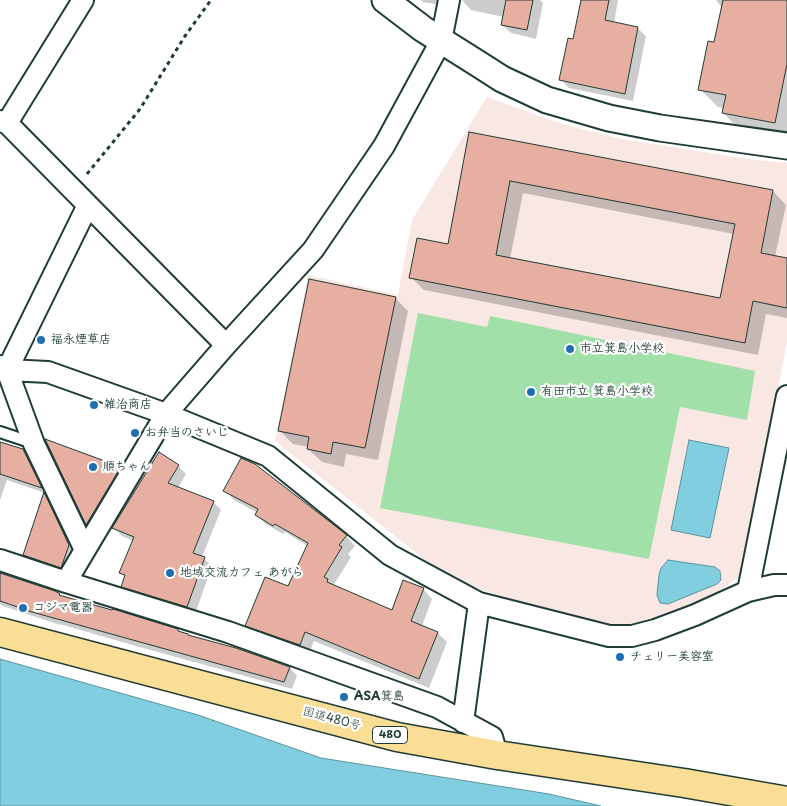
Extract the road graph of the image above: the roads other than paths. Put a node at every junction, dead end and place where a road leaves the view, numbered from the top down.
1 (83, 0) edge
2 (385, 0) edge
3 (449, 0) edge
4 (442, 41) junction
5 (3, 122) edge
6 (787, 146) edge
7 (88, 206) junction
8 (226, 345) junction
9 (4, 368) edge
10 (787, 396) edge
11 (166, 414) junction
12 (0, 432) edge
13 (783, 437) edge
14 (34, 444) junction
15 (84, 550) junction
16 (0, 560) edge
17 (66, 582) junction
18 (787, 585) edge
19 (748, 591) junction
20 (479, 603) junction
21 (0, 632) edge
22 (463, 722) junction
23 (497, 755) junction
24 (787, 801) edge

1 - 5 street
2 - 4 street
3 - 4 street
4 - 6 street
4 - 8 street
5 - 7 street
7 - 8 street
7 - 9 street
8 - 11 street
9 - 11 street
9 - 14 street
10 - 13 street
11 - 15 street
11 - 20 street
12 - 14 lane
13 - 19 street
14 - 15 street
15 - 17 street
16 - 17 street
17 - 22 street
18 - 19 street
19 - 20 street
20 - 22 street
21 - 23 highway, 国道480号 / 480
22 - 23 street
23 - 24 highway, 国道480号 / 480

